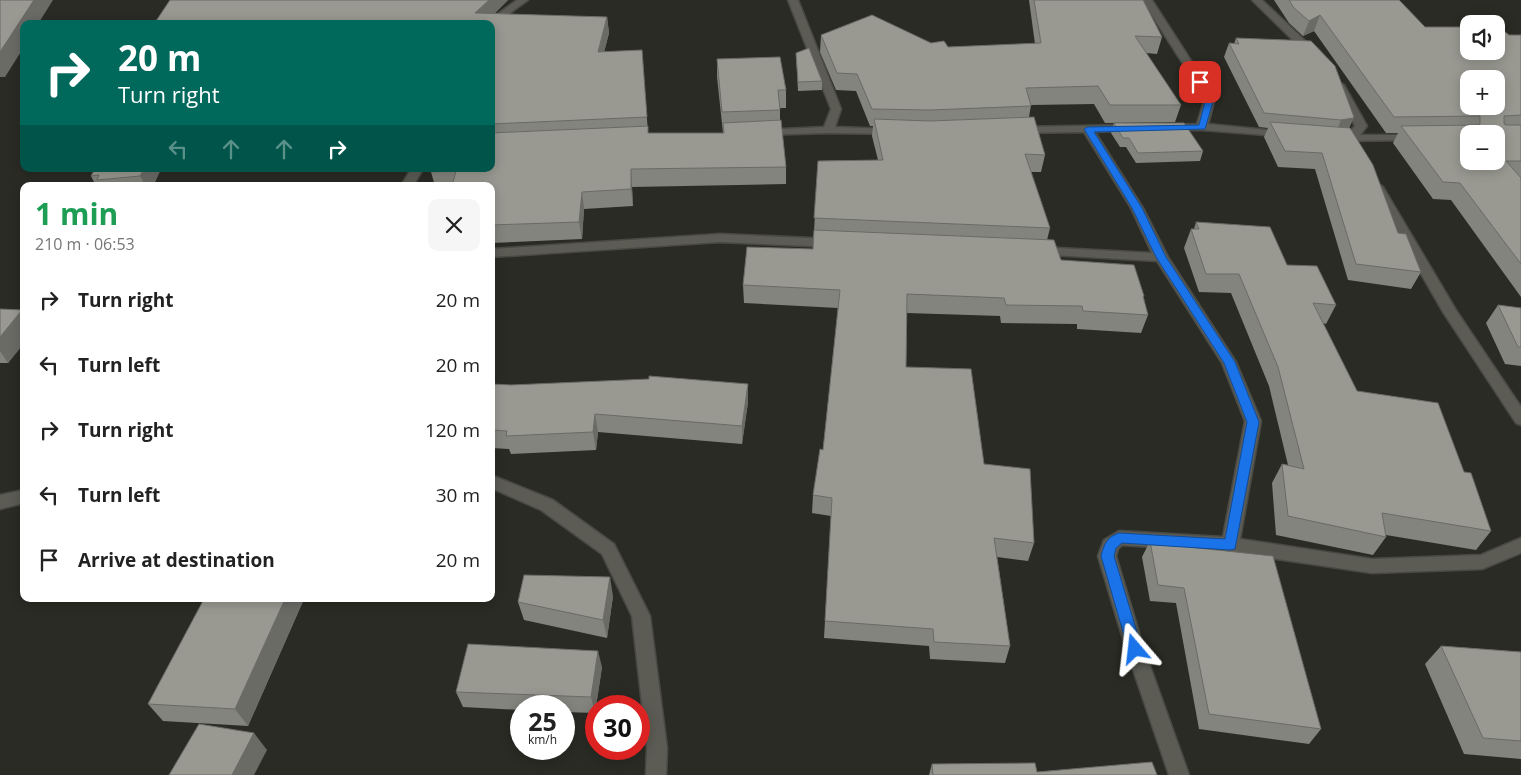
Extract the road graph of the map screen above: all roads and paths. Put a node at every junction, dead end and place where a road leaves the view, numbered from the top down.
1 (523, 0) edge
2 (793, 0) edge
3 (1147, 0) edge
4 (1257, 0) edge
5 (495, 20) edge
6 (1321, 61) edge
7 (1333, 74) edge
8 (1202, 127) junction
9 (1088, 129) junction
10 (828, 130) junction
11 (1006, 130) edge
12 (901, 132) edge
13 (751, 133) edge
14 (1297, 136) edge
15 (1326, 138) edge
16 (1348, 138) junction
17 (1422, 138) edge
18 (1358, 155) edge
19 (1372, 180) edge
20 (843, 243) edge
21 (1027, 250) edge
22 (495, 253) edge
23 (1161, 257) junction
24 (1521, 419) edge
25 (495, 483) edge
26 (20, 497) edge
27 (0, 502) edge
28 (1230, 545) junction
29 (1521, 545) edge
30 (656, 775) edge
31 (1179, 775) edge

1 - 5 street
2 - 10 street
3 - 8 street
4 - 6 street
7 - 16 street
8 - 9 street
8 - 14 street
9 - 11 street
9 - 23 street
10 - 12 street
10 - 13 street
15 - 16 street
16 - 17 street
16 - 18 street
19 - 24 street
20 - 22 street
21 - 23 street
23 - 28 street
25 - 30 street
26 - 27 street
28 - 29 street
28 - 31 street

